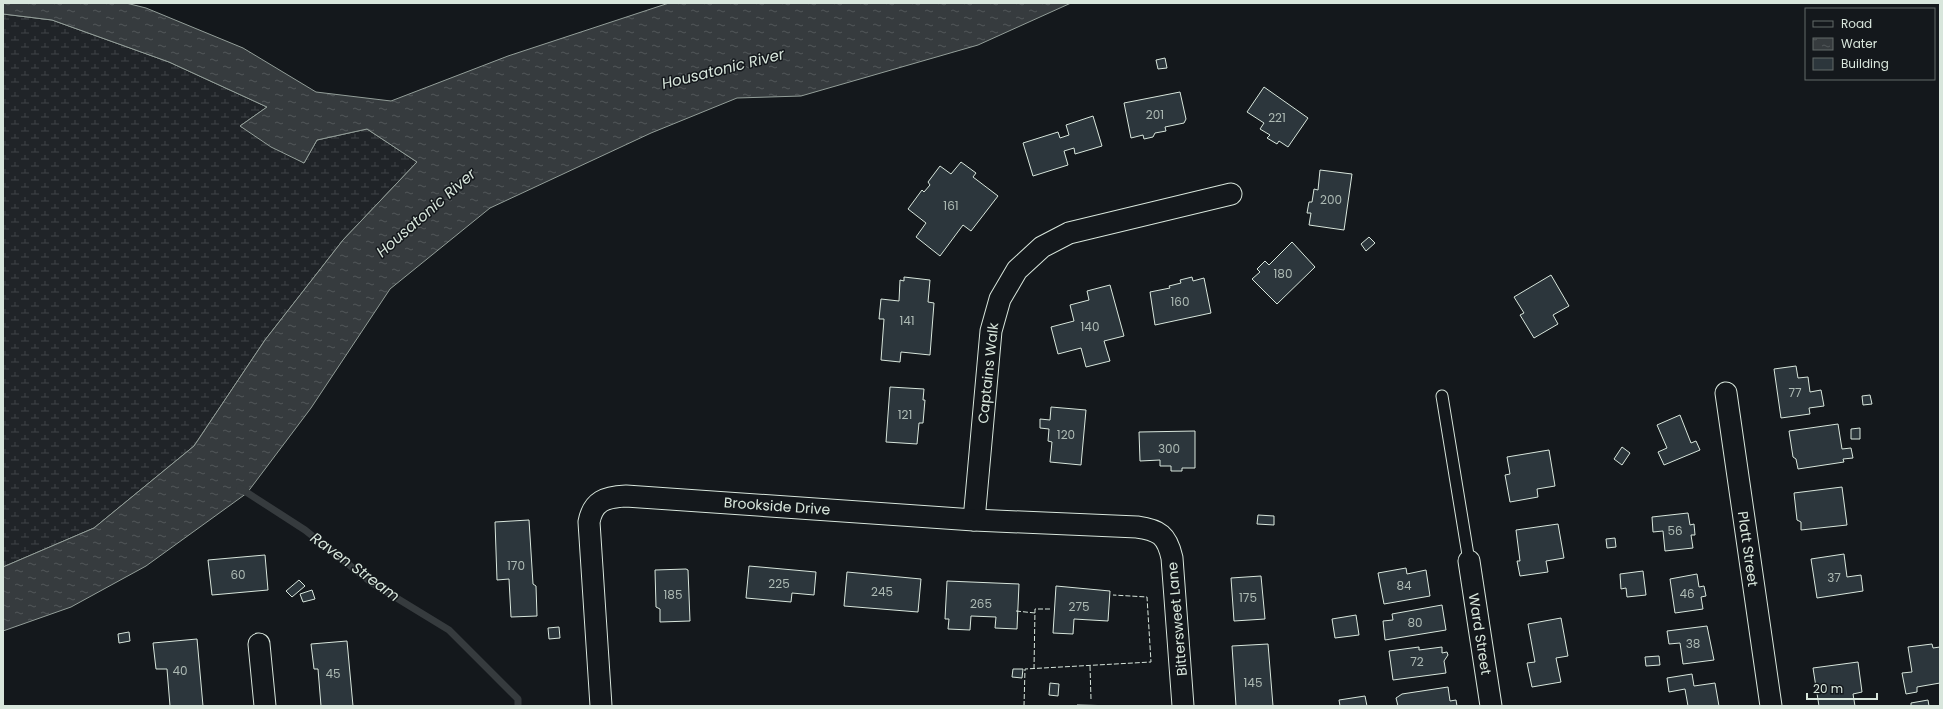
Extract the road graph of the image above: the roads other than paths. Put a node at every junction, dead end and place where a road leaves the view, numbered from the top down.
1 (1231, 194) dead end
2 (1726, 392) dead end
3 (1442, 396) dead end
4 (974, 520) junction
5 (1162, 534) joint
6 (1469, 561) joint
7 (259, 644) dead end
8 (265, 706) edge
9 (601, 706) edge
10 (1184, 706) edge
11 (1491, 706) edge
12 (1771, 706) edge

1 - 4 street, Captains Walk
2 - 12 street, Platt Street
3 - 6 lane
4 - 5 street, Brookside Drive
4 - 9 street, Brookside Drive
5 - 10 street, Bittersweet Lane
6 - 11 street, Ward Street
7 - 8 street

